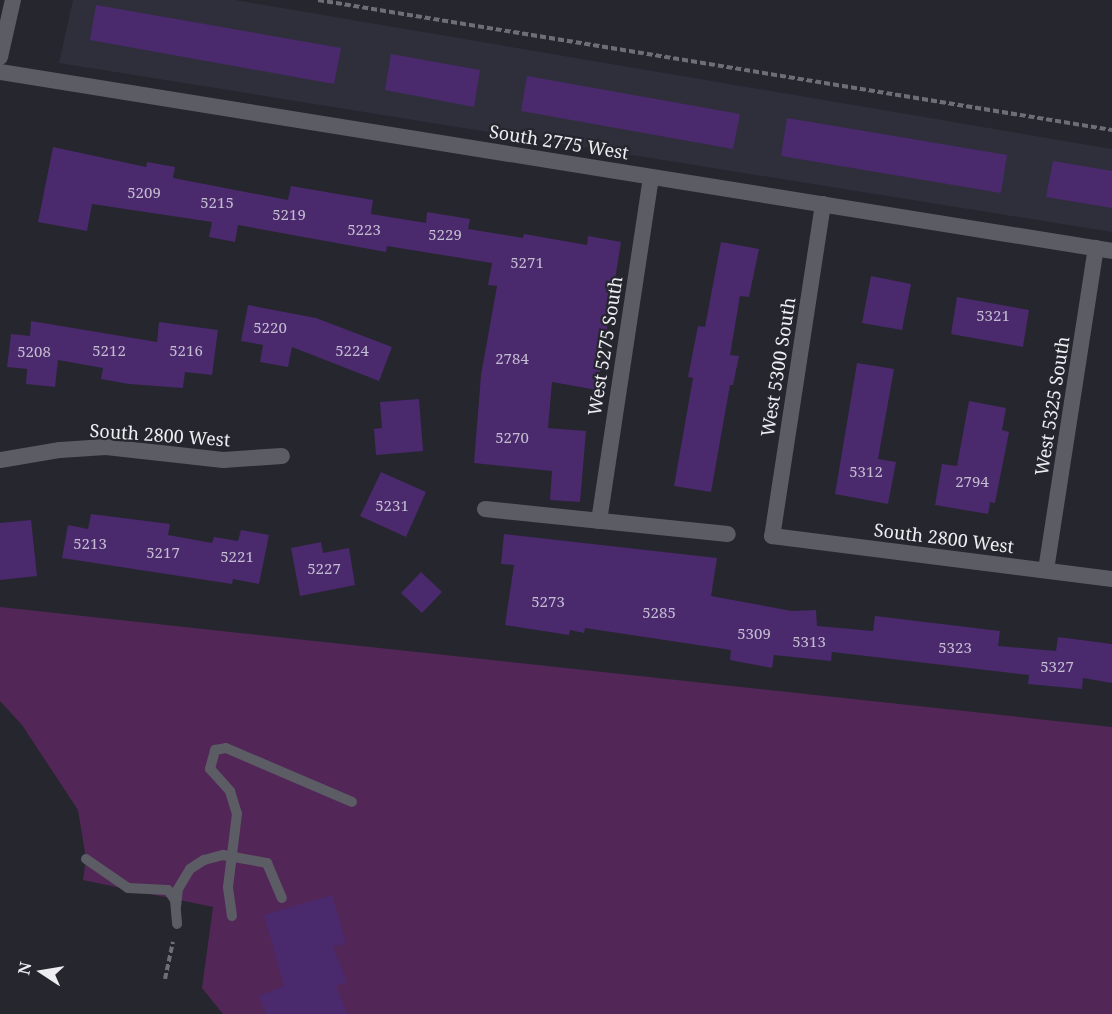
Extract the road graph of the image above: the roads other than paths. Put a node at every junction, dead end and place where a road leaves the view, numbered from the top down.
1 (14, 0) edge
2 (0, 57) edge
3 (0, 72) edge
4 (651, 177) junction
5 (823, 204) junction
6 (1104, 250) edge
7 (282, 456) dead end
8 (0, 460) edge
9 (485, 509) dead end
10 (599, 521) junction
11 (728, 534) dead end
12 (772, 536) joint
13 (1046, 570) junction
14 (1112, 579) edge
15 (352, 802) dead end
16 (233, 855) junction
17 (86, 860) dead end
18 (282, 898) dead end
19 (176, 907) junction
20 (232, 916) dead end
21 (177, 924) road end

1 - 2 street
3 - 4 street, South 2775 West
4 - 5 street, South 2775 West
4 - 10 street, West 5275 South
5 - 6 street, South 2775 West
5 - 12 street, West 5300 South
6 - 13 street, West 5325 South
7 - 8 street, South 2800 West
9 - 10 street
10 - 11 street
12 - 13 street, South 2800 West
13 - 14 street, South 2800 West
15 - 16 lane
16 - 18 lane
16 - 19 lane
16 - 20 lane
17 - 19 lane
19 - 21 lane

